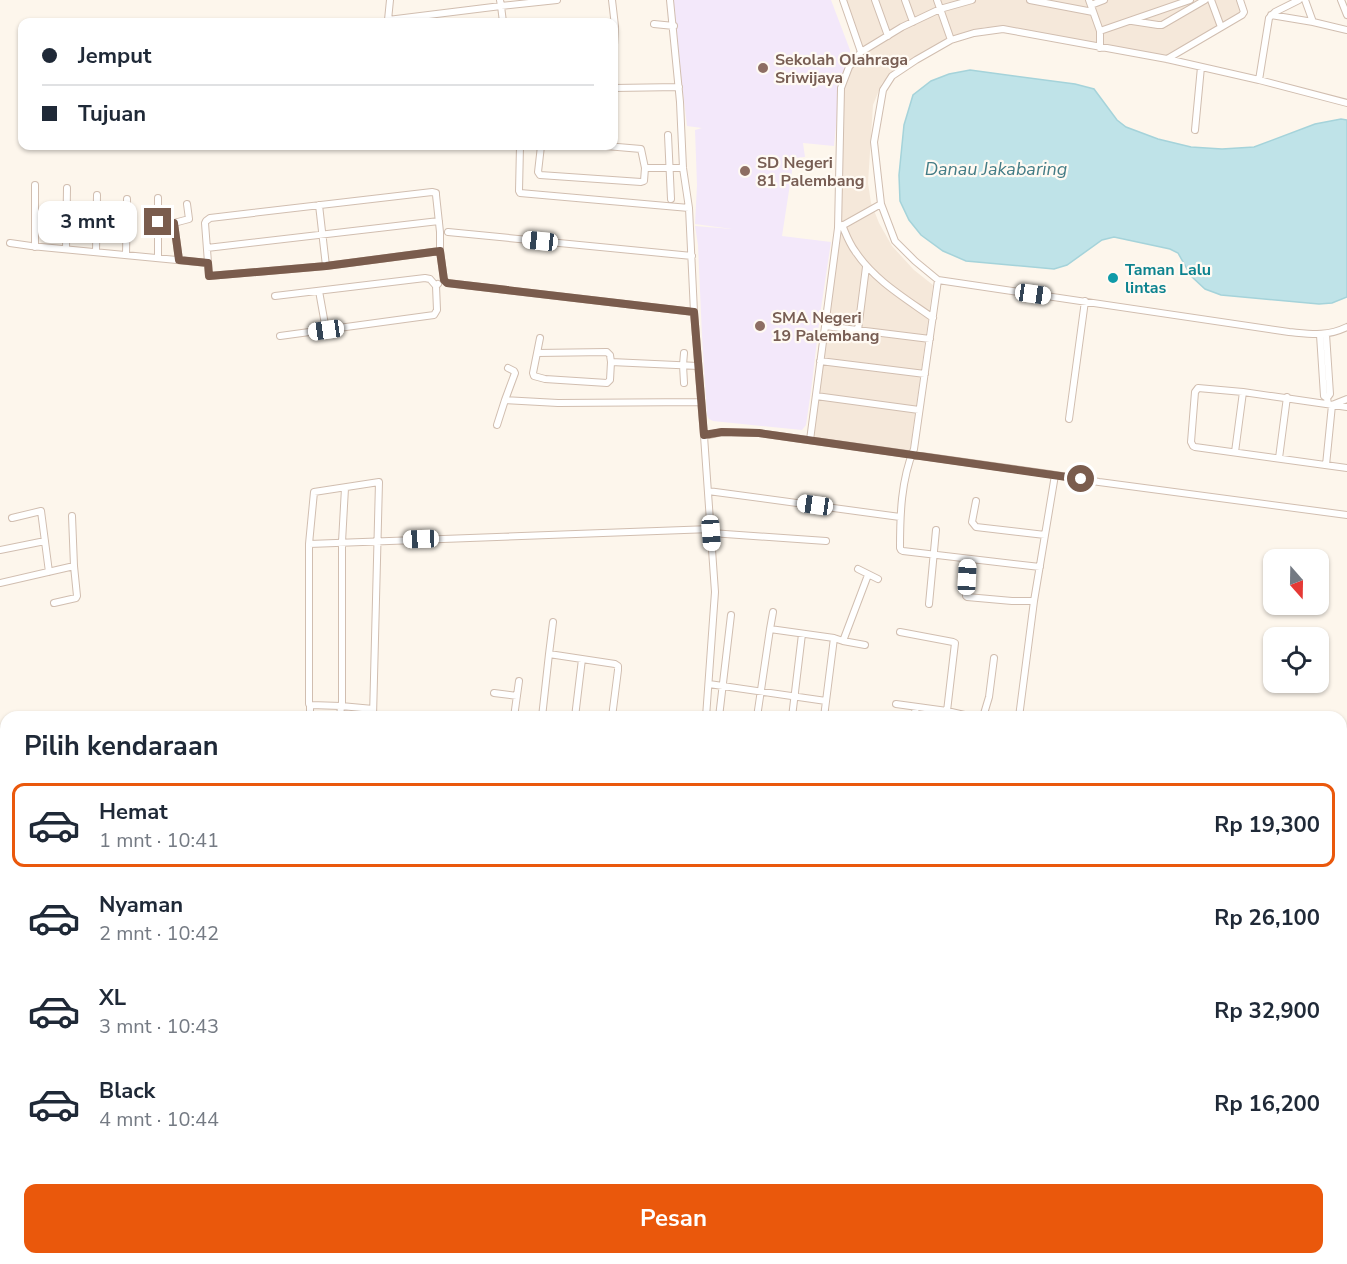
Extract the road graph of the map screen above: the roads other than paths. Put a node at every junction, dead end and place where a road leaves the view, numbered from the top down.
1 (390, 0) edge
2 (557, 0) edge
3 (612, 0) edge
4 (670, 0) edge
5 (843, 0) edge
6 (875, 0) edge
7 (905, 0) edge
8 (937, 0) edge
9 (971, 0) edge
10 (1030, 0) edge
11 (1104, 0) edge
12 (1190, 0) edge
13 (1205, 0) edge
14 (1211, 0) edge
15 (1240, 0) edge
16 (1299, 0) edge
17 (1305, 0) edge
18 (1341, 0) edge
19 (1058, 2) edge
20 (501, 3) edge
21 (1091, 6) edge
22 (940, 9) junction
23 (1270, 15) junction
24 (1347, 15) edge
25 (388, 18) edge
26 (407, 18) edge
27 (503, 18) edge
28 (614, 18) edge
29 (1129, 21) junction
30 (913, 22) junction
31 (1313, 22) junction
32 (654, 24) dead end
33 (674, 26) junction
34 (1221, 27) junction
35 (1347, 30) edge
36 (1100, 31) junction
37 (888, 36) junction
38 (951, 40) junction
39 (1100, 48) junction
40 (861, 52) junction
41 (1167, 60) junction
42 (1201, 67) junction
43 (1259, 80) junction
44 (679, 87) junction
45 (618, 88) edge
46 (1347, 103) edge
47 (1195, 130) dead end
48 (668, 135) dead end
49 (618, 147) edge
50 (520, 150) edge
51 (541, 150) edge
52 (645, 168) junction
53 (683, 168) junction
54 (669, 169) junction
55 (35, 185) dead end
56 (67, 188) dead end
57 (97, 195) dead end
58 (128, 198) dead end
59 (158, 198) dead end
60 (671, 199) dead end
61 (187, 204) dead end
62 (881, 204) junction
63 (319, 205) junction
64 (688, 208) junction
65 (439, 221) junction
66 (158, 222) junction
67 (174, 223) junction
68 (840, 227) junction
69 (448, 232) dead end
70 (322, 234) junction
71 (10, 243) dead end
72 (35, 247) junction
73 (207, 248) junction
74 (66, 249) junction
75 (440, 251) junction
76 (96, 252) junction
77 (126, 255) junction
78 (692, 256) junction
79 (158, 258) junction
80 (179, 260) junction
81 (208, 263) junction
82 (326, 266) junction
83 (866, 267) junction
84 (444, 280) junction
85 (938, 280) junction
86 (436, 286) junction
87 (320, 291) junction
88 (275, 296) dead end
89 (1085, 301) junction
90 (694, 312) junction
91 (933, 318) junction
92 (825, 326) junction
93 (1347, 327) edge
94 (326, 330) junction
95 (858, 330) junction
96 (1323, 335) junction
97 (280, 336) dead end
98 (540, 338) dead end
99 (930, 339) junction
100 (537, 353) junction
101 (684, 353) dead end
102 (820, 361) junction
103 (610, 362) junction
104 (683, 365) junction
105 (698, 366) junction
106 (508, 368) dead end
107 (925, 374) junction
108 (684, 383) dead end
109 (1243, 392) junction
110 (816, 396) junction
111 (1287, 398) junction
112 (1347, 399) edge
113 (505, 400) junction
114 (701, 402) junction
115 (1329, 402) junction
116 (1347, 407) edge
117 (919, 410) junction
118 (1069, 419) dead end
119 (497, 425) dead end
120 (704, 435) junction
121 (810, 440) junction
122 (1235, 452) junction
123 (911, 454) junction
124 (1279, 458) junction
125 (1326, 465) junction
126 (1347, 468) edge
127 (1055, 475) junction
128 (345, 488) junction
129 (708, 491) junction
130 (976, 501) dead end
131 (1347, 515) edge
132 (72, 516) dead end
133 (900, 517) junction
134 (12, 518) dead end
135 (936, 530) dead end
136 (711, 531) junction
137 (1045, 535) junction
138 (45, 541) junction
139 (376, 541) junction
140 (826, 541) dead end
141 (342, 542) junction
142 (309, 544) junction
143 (0, 550) edge
144 (934, 555) junction
145 (968, 559) junction
146 (74, 566) junction
147 (1040, 567) junction
148 (858, 569) dead end
149 (49, 572) junction
150 (868, 575) junction
151 (878, 579) dead end
152 (0, 583) edge
153 (1035, 601) junction
154 (54, 603) dead end
155 (929, 604) dead end
156 (773, 612) dead end
157 (731, 615) dead end
158 (553, 622) dead end
159 (770, 629) junction
160 (900, 632) dead end
161 (802, 634) junction
162 (834, 638) junction
163 (843, 641) junction
164 (865, 645) dead end
165 (549, 654) junction
166 (994, 658) dead end
167 (582, 659) junction
168 (519, 681) dead end
169 (709, 684) junction
170 (723, 686) junction
171 (761, 691) junction
172 (494, 693) dead end
173 (517, 696) junction
174 (795, 696) junction
175 (826, 701) junction
176 (707, 703) junction
177 (896, 704) dead end
178 (310, 705) junction
179 (720, 705) junction
180 (341, 706) junction
181 (916, 707) junction
182 (373, 709) joint
183 (310, 711) edge
184 (341, 711) edge
185 (515, 711) edge
186 (543, 711) edge
187 (576, 711) edge
188 (613, 711) edge
189 (706, 711) edge
190 (720, 711) edge
191 (758, 711) edge
192 (793, 711) edge
193 (825, 711) edge
194 (915, 711) edge
195 (947, 711) joint
196 (984, 711) edge
197 (1020, 711) edge

1 - 25 street
2 - 20 street
3 - 28 street
4 - 33 street
5 - 40 street
6 - 37 street
7 - 30 street
8 - 22 street
9 - 22 street
10 - 19 street
11 - 21 street
12 - 29 street
13 - 29 street
14 - 34 street
15 - 34 street
16 - 23 street
17 - 31 street
18 - 24 street
19 - 21 street
20 - 26 street
20 - 27 street
21 - 36 street
22 - 30 street
22 - 38 street
23 - 31 street
23 - 43 street
29 - 36 street
30 - 37 street
31 - 35 street
32 - 33 street
33 - 44 street
34 - 41 street
36 - 39 street
37 - 40 street
38 - 39 street
38 - 62 street
39 - 41 street
40 - 68 street
41 - 42 street
42 - 43 street
42 - 47 street
43 - 46 street
44 - 45 street
44 - 53 street
48 - 54 street
49 - 52 street
50 - 64 street
51 - 52 street
52 - 54 street
53 - 54 street
53 - 64 street
54 - 60 street
55 - 72 street
56 - 74 street
57 - 76 street
58 - 77 street
59 - 66 street
61 - 67 street
62 - 68 street
62 - 85 street
63 - 65 street
63 - 70 street
63 - 73 street
64 - 78 street
65 - 70 street
65 - 75 street
66 - 67 street
66 - 79 street
67 - 80 street
68 - 83 street
68 - 92 street
69 - 78 street
70 - 73 street
70 - 82 street
71 - 72 street
72 - 74 street
73 - 81 street
74 - 76 street
75 - 82 street
75 - 84 street
76 - 77 street
77 - 79 street
78 - 90 street
79 - 80 street
80 - 81 street
81 - 82 street
83 - 91 street
83 - 95 street
84 - 86 street
84 - 90 street
85 - 89 street
85 - 91 street
86 - 87 street
86 - 94 street
87 - 88 street
87 - 94 street
89 - 96 street
89 - 118 street
90 - 105 street
91 - 99 street
92 - 95 street
92 - 102 street
93 - 96 street
94 - 97 street
95 - 99 street
96 - 115 street
98 - 100 street
99 - 107 street
100 - 103 street
100 - 103 street
101 - 104 street
102 - 107 street
102 - 110 street
103 - 104 street
104 - 105 street
104 - 108 street
105 - 114 street
106 - 113 street
107 - 117 street
109 - 111 street
109 - 122 street
109 - 122 street
110 - 117 street
110 - 121 street
111 - 115 street
111 - 124 street
112 - 115 street
113 - 114 street
113 - 119 street
114 - 120 street
115 - 116 street
115 - 125 street
117 - 123 street
120 - 121 street
120 - 129 street
121 - 123 street
122 - 124 street
123 - 127 street
123 - 133 street
124 - 125 street
125 - 126 street
127 - 131 street
127 - 137 street
128 - 139 street
128 - 141 street
128 - 142 street
129 - 133 street
129 - 136 street
130 - 137 street
132 - 146 street
133 - 144 street
134 - 138 street
135 - 144 street
136 - 139 street
136 - 140 street
136 - 169 street
137 - 147 street
138 - 143 street
138 - 149 street
139 - 141 street
139 - 182 street
141 - 142 street
141 - 180 street
142 - 178 street
144 - 145 street
144 - 155 street
145 - 147 street
145 - 153 street
146 - 149 street
146 - 154 street
147 - 153 street
148 - 150 street
149 - 152 street
150 - 151 street
150 - 163 street
153 - 197 street
156 - 159 street
157 - 170 street
158 - 165 street
159 - 161 street
159 - 171 street
160 - 195 street
161 - 162 street
161 - 174 street
162 - 163 street
162 - 175 street
163 - 164 street
165 - 167 street
165 - 186 street
166 - 196 street
167 - 187 street
167 - 188 street
168 - 173 street
169 - 170 street
169 - 176 street
170 - 171 street
170 - 179 street
171 - 174 street
171 - 191 street
172 - 173 street
173 - 185 street
174 - 175 street
174 - 192 street
175 - 193 street
176 - 179 street
176 - 189 street
177 - 181 street
178 - 180 street
178 - 183 street
179 - 190 street
180 - 182 street
180 - 184 street
181 - 194 street
181 - 195 street

